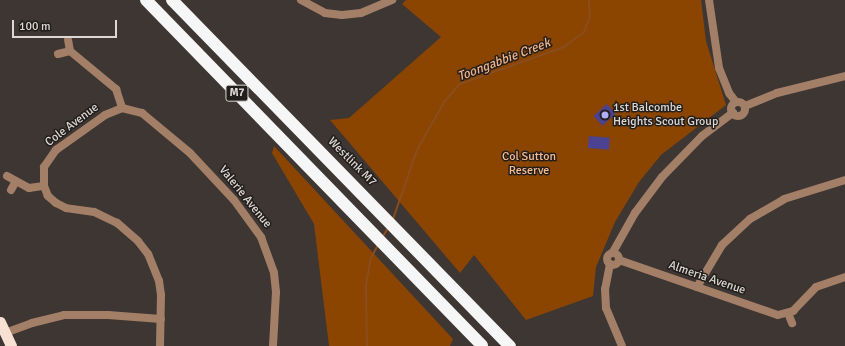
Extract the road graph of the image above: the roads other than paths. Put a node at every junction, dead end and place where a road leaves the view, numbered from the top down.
1 (146, 0) edge
2 (172, 0) edge
3 (301, 0) edge
4 (392, 0) edge
5 (709, 0) edge
6 (68, 40) dead end
7 (70, 51) junction
8 (58, 54) dead end
9 (845, 76) edge
10 (736, 102) junction
11 (745, 106) junction
12 (122, 108) junction
13 (733, 113) junction
14 (7, 176) dead end
15 (845, 180) edge
16 (16, 181) junction
17 (44, 186) junction
18 (10, 190) dead end
19 (613, 252) junction
20 (619, 260) junction
21 (610, 264) junction
22 (845, 277) edge
23 (697, 287) junction
24 (788, 313) junction
25 (161, 319) junction
26 (0, 322) edge
27 (792, 323) dead end
28 (3, 335) edge
29 (11, 346) edge
30 (160, 346) edge
31 (273, 346) edge
32 (482, 346) edge
33 (510, 346) edge
34 (622, 346) edge

1 - 32 highway, M7
2 - 33 highway, Westlink M7 / M7
3 - 4 street
5 - 10 street
6 - 7 street
7 - 8 street
7 - 12 street
9 - 11 street
10 - 11 street
10 - 13 street
11 - 13 street
12 - 17 street, Cole Avenue
12 - 31 street, Valerie Avenue
13 - 19 street
14 - 16 street
15 - 23 street
16 - 17 street
16 - 18 street
17 - 25 street
19 - 20 street
19 - 21 street
20 - 21 street
20 - 23 street, Almeria Avenue
21 - 34 street
22 - 24 street
23 - 24 street, Almeria Avenue
24 - 27 street
25 - 28 street
25 - 30 street
26 - 28 highway
28 - 29 highway

